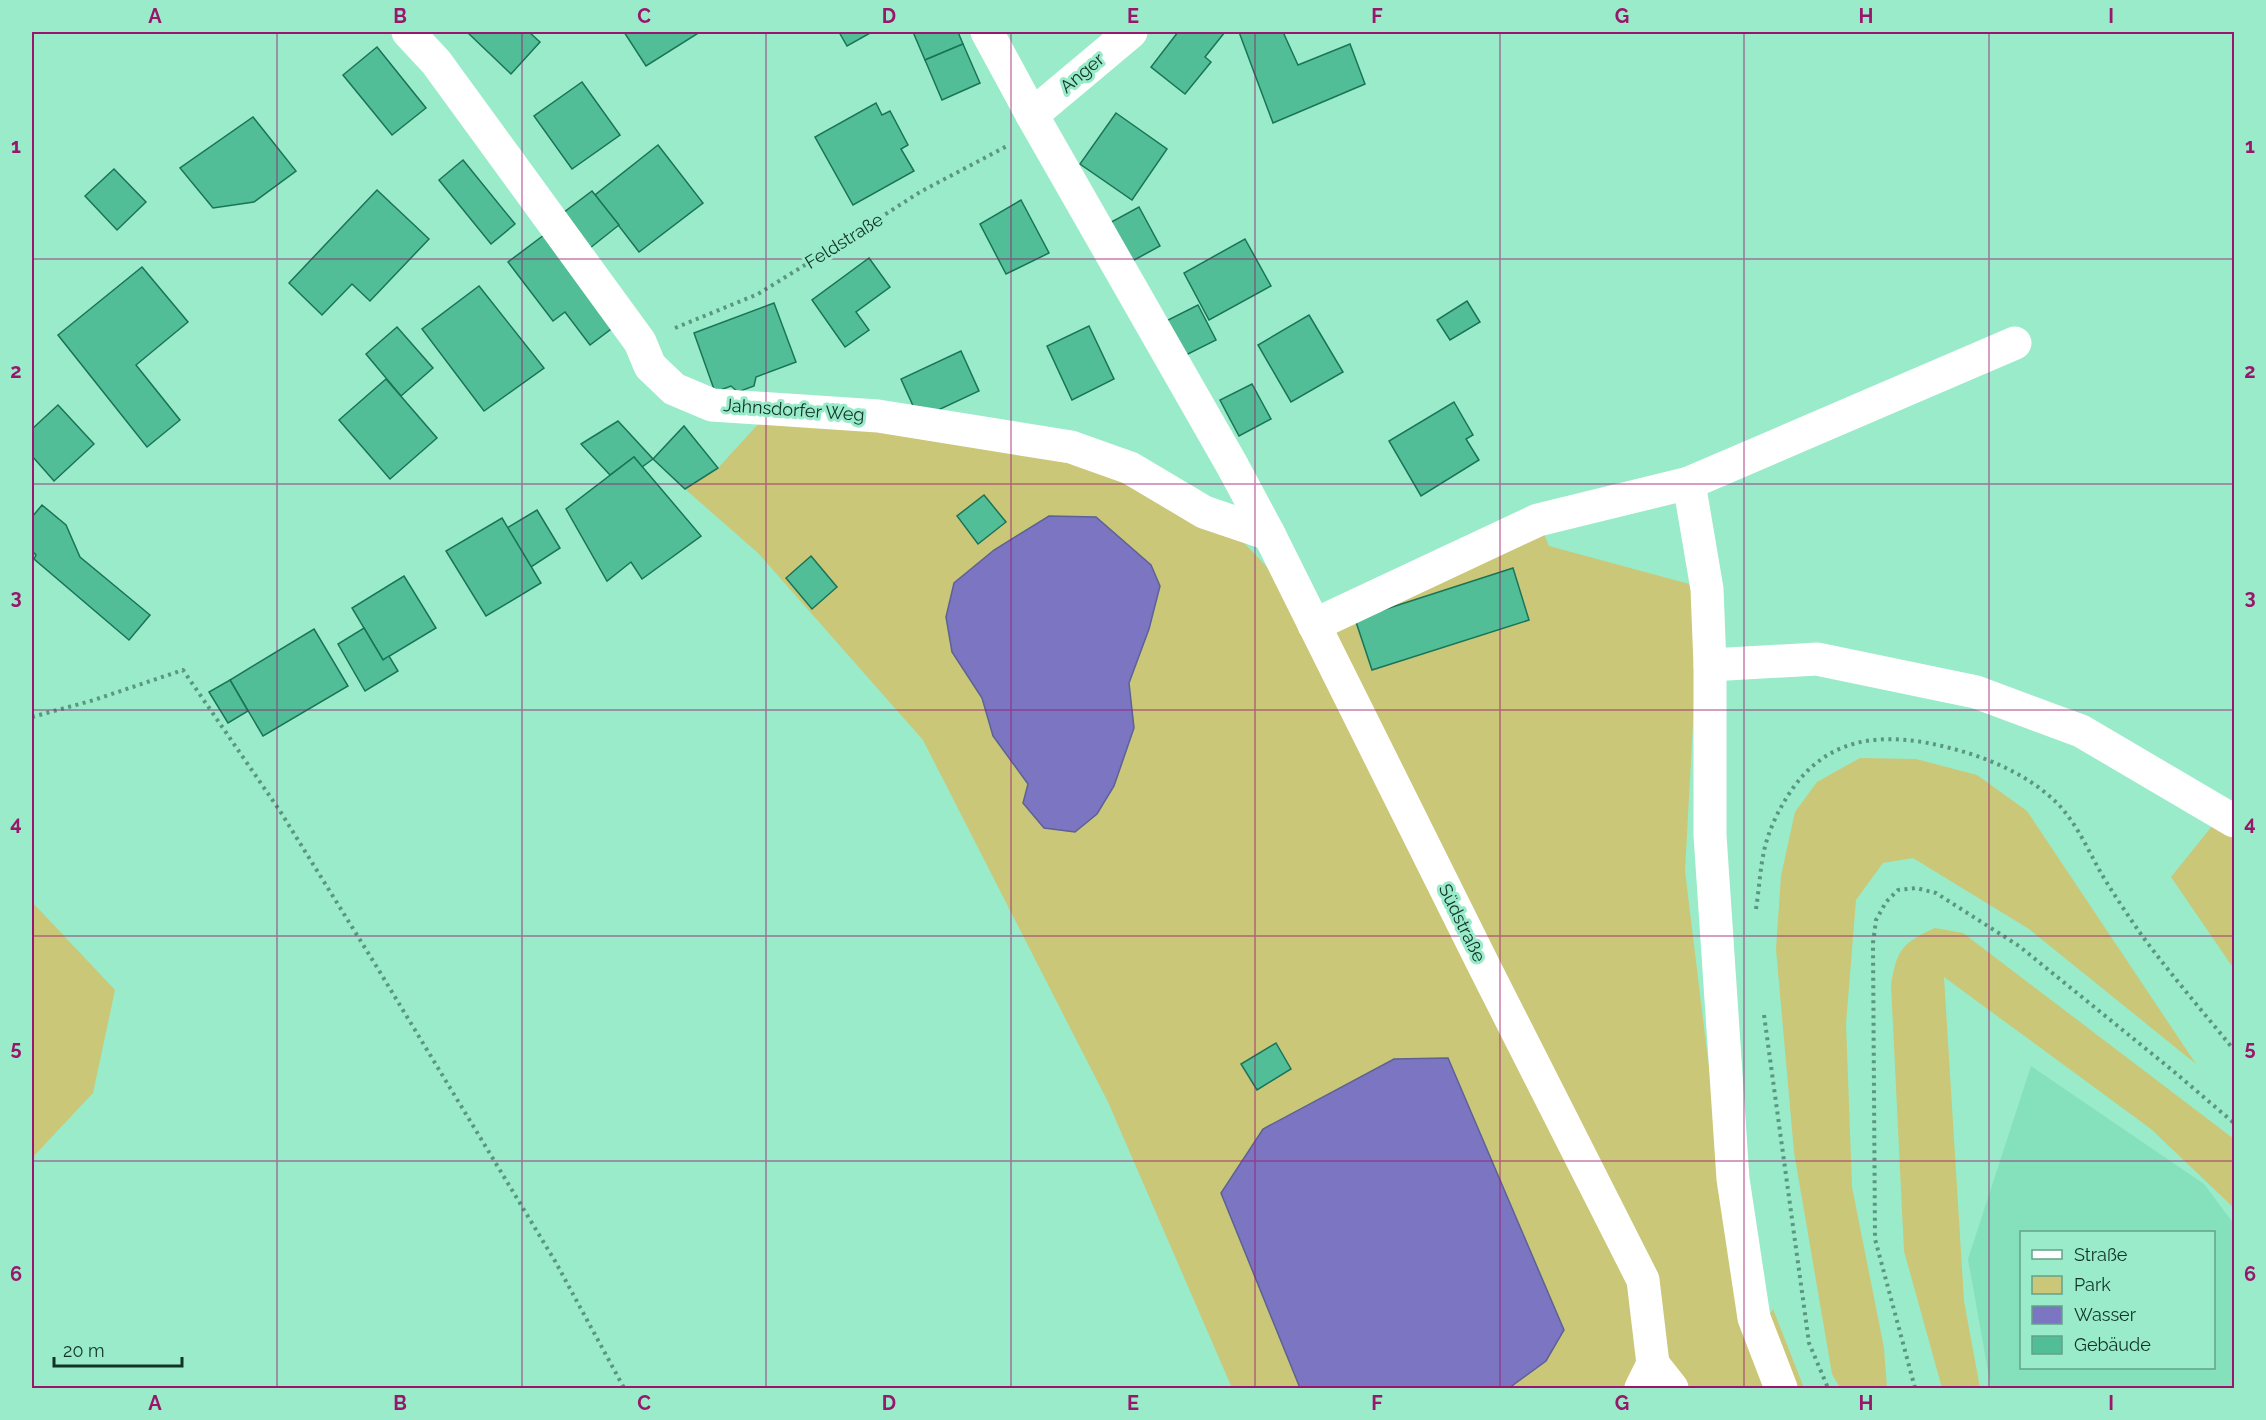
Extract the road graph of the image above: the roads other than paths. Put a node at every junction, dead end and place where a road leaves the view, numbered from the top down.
1 (408, 32) edge
2 (987, 32) edge
3 (1131, 32) edge
4 (1032, 115) junction
5 (2015, 343) dead end
6 (1689, 483) junction
7 (1269, 534) junction
8 (1314, 625) junction
9 (1710, 665) junction
10 (2235, 821) edge
11 (1656, 1380) edge
12 (1781, 1389) edge

1 - 7 street, Jahnsdorfer Weg
2 - 4 street
3 - 4 street, Anger
4 - 7 street, Südstraße
5 - 6 street
6 - 8 street
6 - 9 street
7 - 8 street, Südstraße
8 - 11 street, Südstraße
9 - 10 street
9 - 12 street

